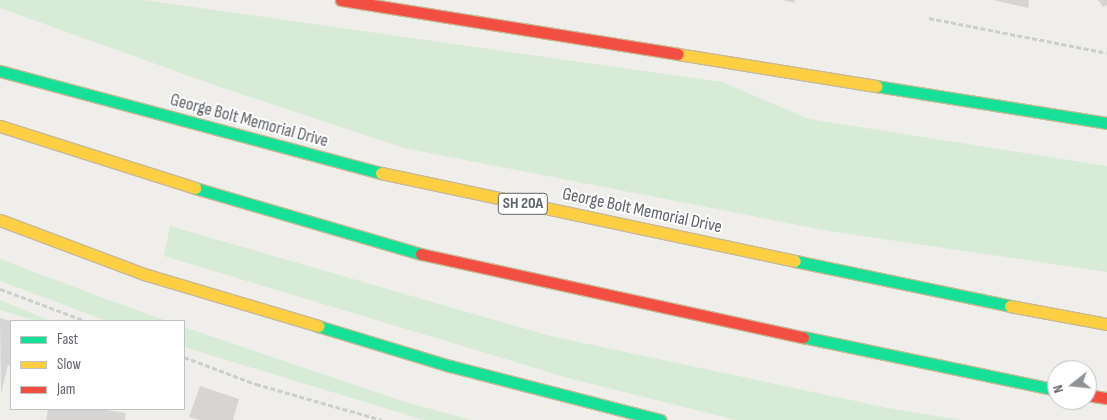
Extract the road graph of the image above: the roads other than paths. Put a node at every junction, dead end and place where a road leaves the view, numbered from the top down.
1 (341, 0) edge
2 (0, 71) edge
3 (1107, 123) edge
4 (0, 126) edge
5 (0, 220) edge
6 (1107, 324) edge
7 (1047, 388) edge
8 (660, 420) edge

1 - 3 highway
2 - 6 highway, George Bolt Memorial Drive / SH 20A
4 - 7 highway
5 - 8 highway

